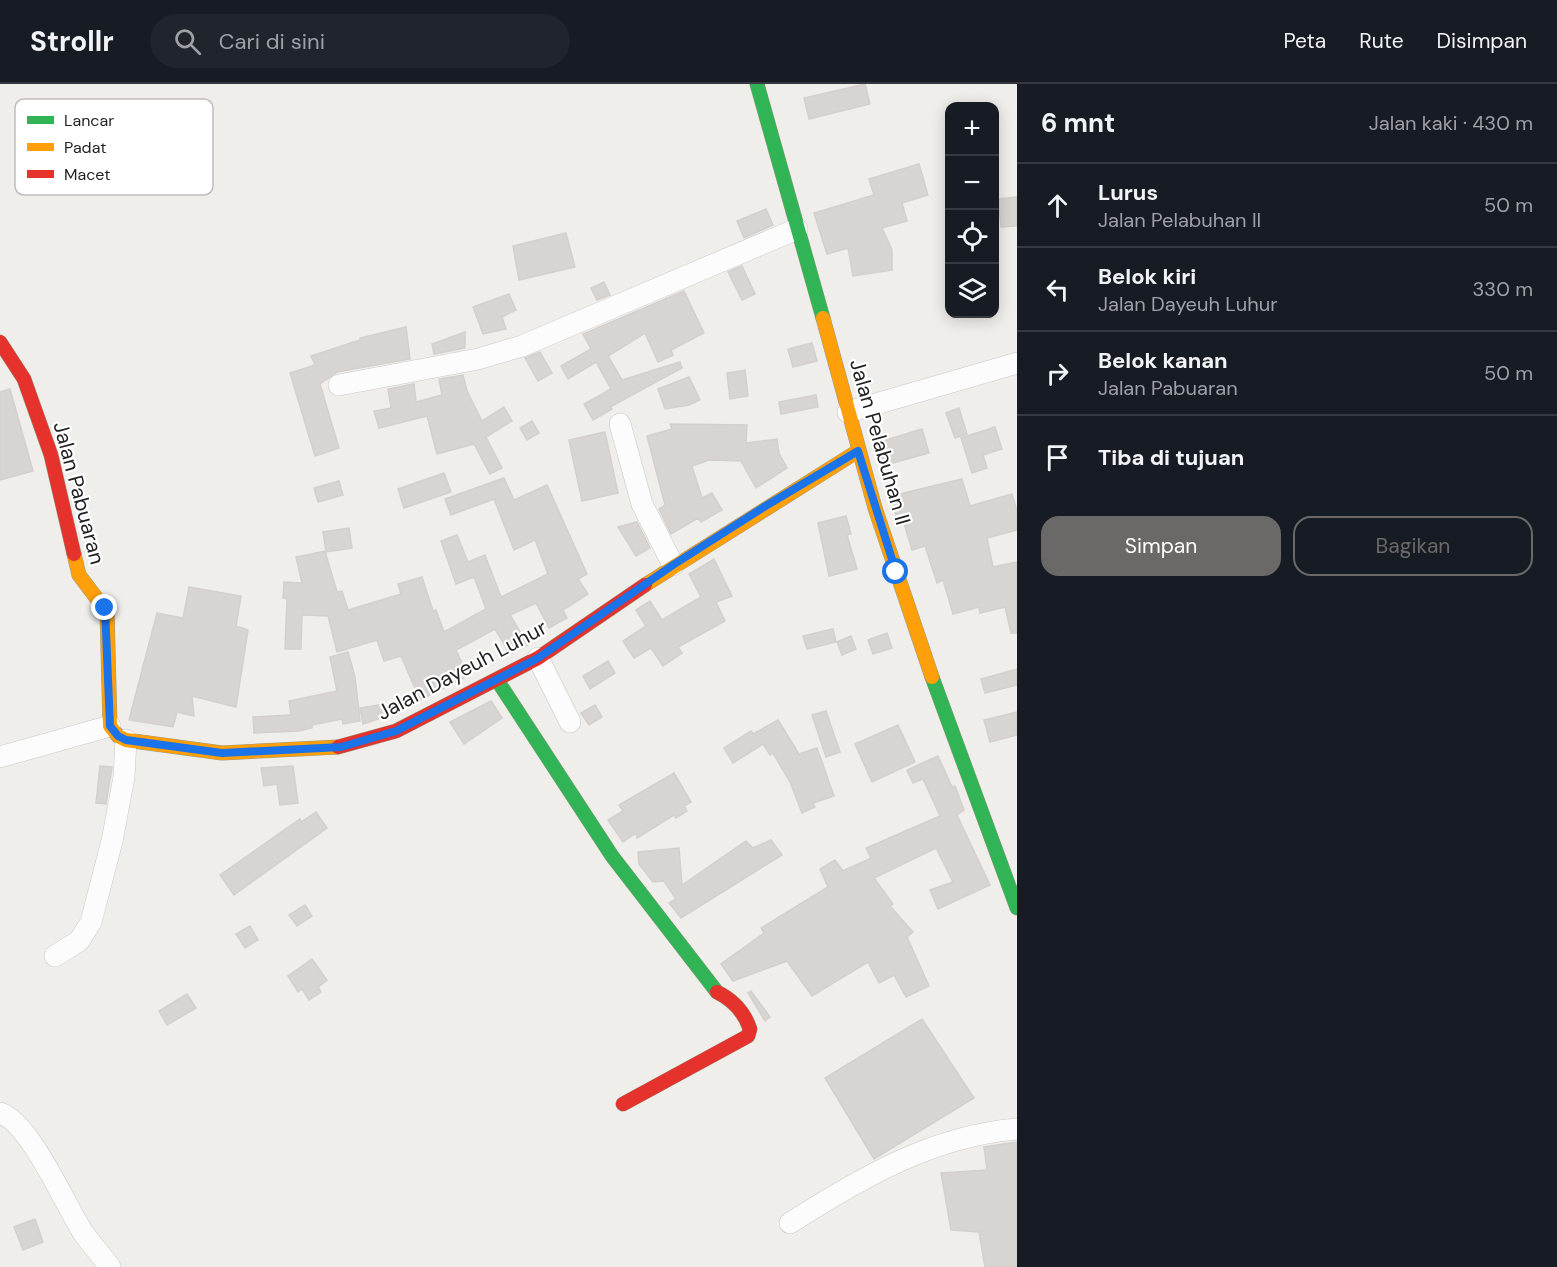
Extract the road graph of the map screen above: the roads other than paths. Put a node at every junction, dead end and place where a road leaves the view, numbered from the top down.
1 (757, 84) edge
2 (797, 229) junction
3 (0, 342) edge
4 (1017, 363) edge
5 (339, 385) dead end
6 (848, 412) junction
7 (620, 424) dead end
8 (858, 451) junction
9 (673, 565) junction
10 (538, 658) junction
11 (497, 680) junction
12 (570, 722) dead end
13 (118, 733) junction
14 (0, 757) edge
15 (1017, 908) edge
16 (55, 956) dead end
17 (623, 1104) dead end
18 (0, 1113) edge
19 (1017, 1129) edge
20 (790, 1223) dead end
21 (110, 1267) edge

1 - 2 street, Jalan Pelabuhan II
2 - 5 street
2 - 6 street, Jalan Pelabuhan II
3 - 13 street, Jalan Pabuaran
4 - 6 street
6 - 8 street, Jalan Pelabuhan II
7 - 9 street
8 - 9 street, Jalan Dayeuh Luhur
8 - 15 street, Jalan Pelabuhan II
9 - 10 street, Jalan Dayeuh Luhur
10 - 11 street, Jalan Dayeuh Luhur
10 - 12 street
11 - 13 street, Jalan Dayeuh Luhur
11 - 17 street
13 - 14 street
13 - 16 street
18 - 21 street
19 - 20 street

